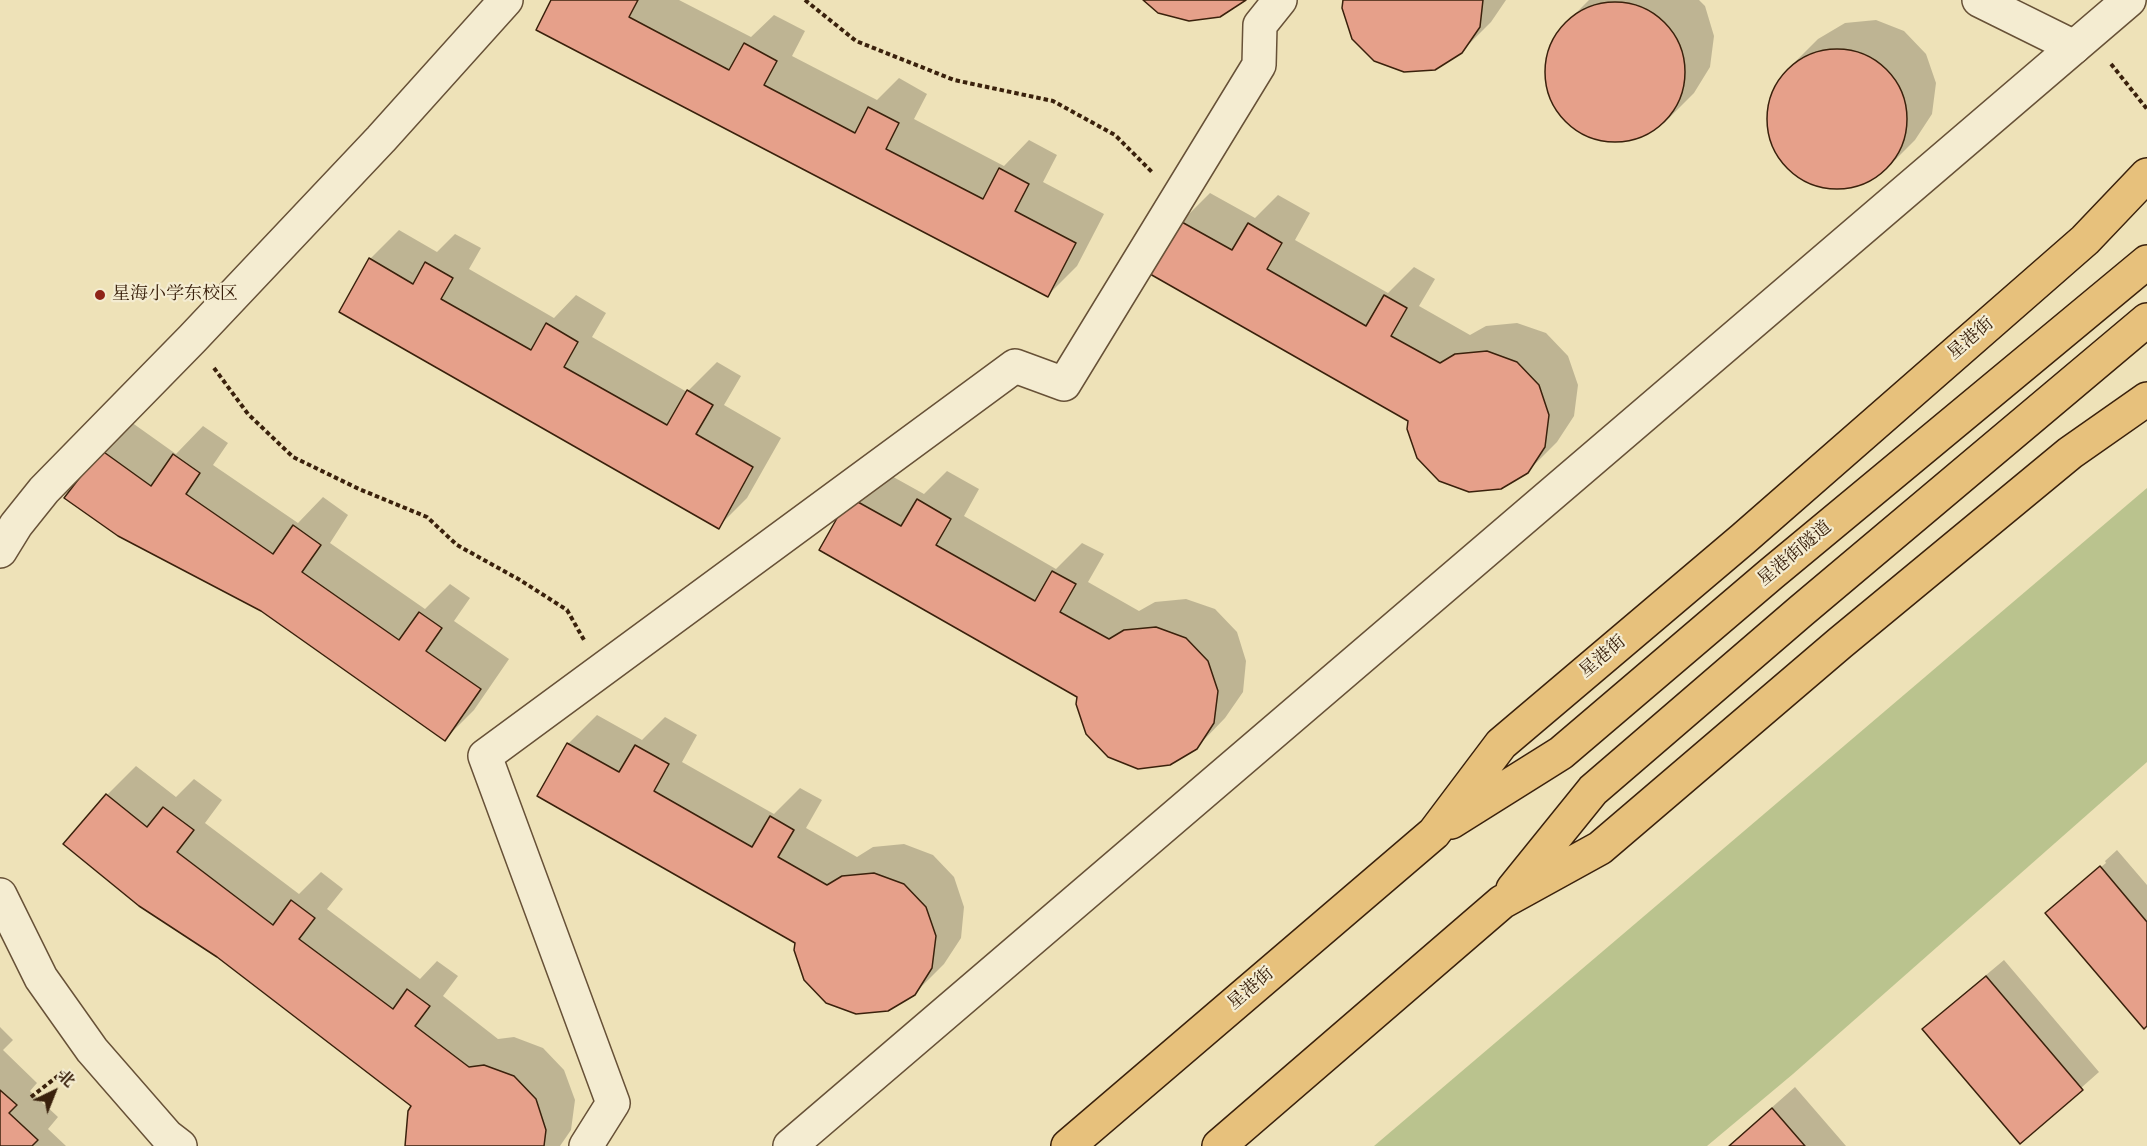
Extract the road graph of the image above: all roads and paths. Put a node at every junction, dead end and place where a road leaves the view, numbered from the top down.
1 (506, 0) edge
2 (805, 0) edge
3 (1280, 0) edge
4 (1979, 0) edge
5 (2129, 0) edge
6 (2081, 41) junction
7 (2147, 109) edge
8 (2147, 175) edge
9 (1178, 198) junction
10 (2147, 262) edge
11 (2147, 320) edge
12 (192, 339) junction
13 (2147, 399) edge
14 (0, 551) edge
15 (599, 671) junction
16 (1434, 833) junction
17 (0, 895) edge
18 (1503, 902) junction
19 (180, 1146) edge
20 (586, 1146) edge
21 (790, 1146) edge
22 (1068, 1146) edge
23 (1219, 1146) edge

1 - 12 street
2 - 9 path
3 - 9 street
4 - 6 street
5 - 6 street
6 - 7 path
6 - 21 street
8 - 16 main road, 星港街
9 - 15 street
10 - 16 main road, 星港街隧道
11 - 18 main road
12 - 14 street
12 - 15 path
13 - 18 main road
15 - 20 street
16 - 22 main road, 星港街
17 - 19 street
18 - 23 main road

